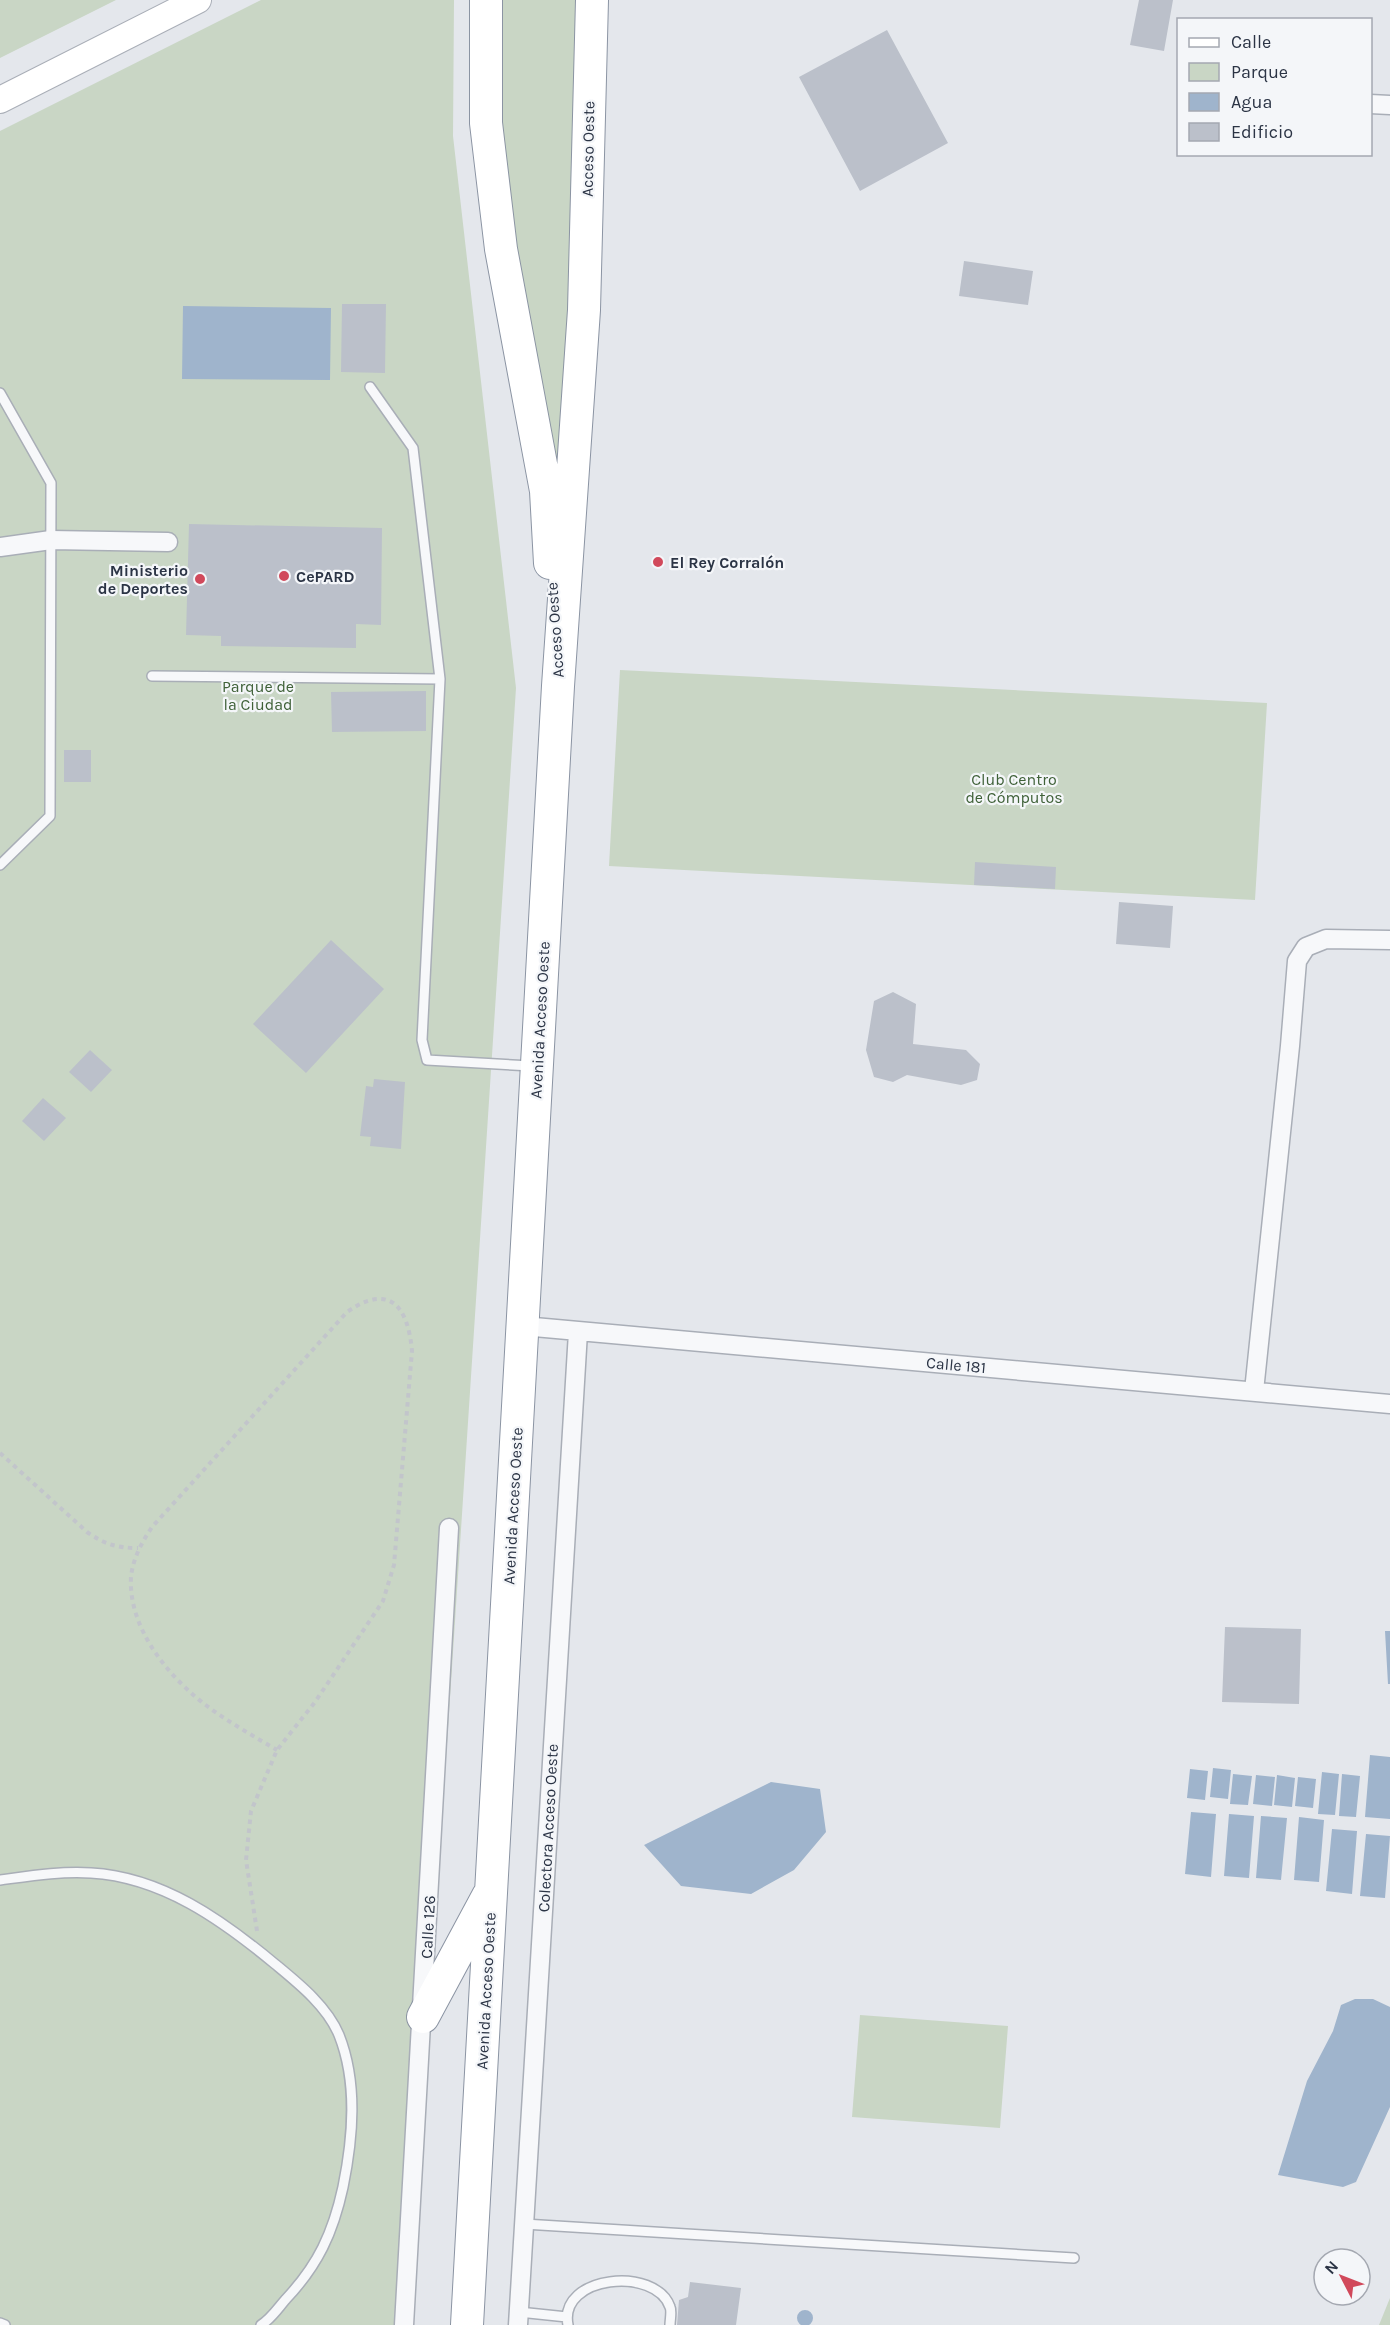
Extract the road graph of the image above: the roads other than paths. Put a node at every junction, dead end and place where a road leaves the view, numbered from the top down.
1 (198, 0) edge
2 (486, 0) edge
3 (591, 0) edge
4 (0, 100) edge
5 (1372, 104) edge
6 (1390, 105) edge
7 (370, 387) dead end
8 (0, 393) edge
9 (51, 540) junction
10 (168, 542) dead end
11 (0, 547) edge
12 (152, 676) dead end
13 (440, 679) junction
14 (558, 686) junction
15 (0, 865) edge
16 (1390, 940) edge
17 (537, 1066) junction
18 (523, 1326) junction
19 (578, 1332) junction
20 (1254, 1391) junction
21 (1390, 1404) edge
22 (449, 1528) dead end
23 (0, 1880) edge
24 (492, 1887) junction
25 (423, 2017) junction
26 (524, 2224) junction
27 (1074, 2258) dead end
28 (518, 2318) edge
29 (568, 2321) edge
30 (0, 2323) edge
31 (5, 2325) edge
32 (261, 2325) edge
33 (405, 2325) edge
34 (467, 2325) edge
35 (670, 2325) edge

1 - 4 street
2 - 14 highway, Acceso Oeste
3 - 14 highway, Acceso Oeste
5 - 6 street
7 - 13 lane
8 - 9 lane
9 - 10 street
9 - 11 street
9 - 15 lane
12 - 13 lane
13 - 17 lane
14 - 17 highway, Avenida Acceso Oeste
16 - 20 street
17 - 18 highway, Avenida Acceso Oeste
18 - 19 street, Calle 181
18 - 24 highway, Avenida Acceso Oeste
19 - 20 street, Calle 181
19 - 26 street, Colectora Acceso Oeste
20 - 21 street, Calle 181
22 - 25 street, Calle 126
23 - 32 lane
24 - 25 highway
24 - 34 highway, Avenida Acceso Oeste
25 - 33 street, Calle 126
26 - 27 lane
26 - 28 street, Colectora Acceso Oeste
28 - 29 lane
29 - 35 lane
30 - 31 lane

